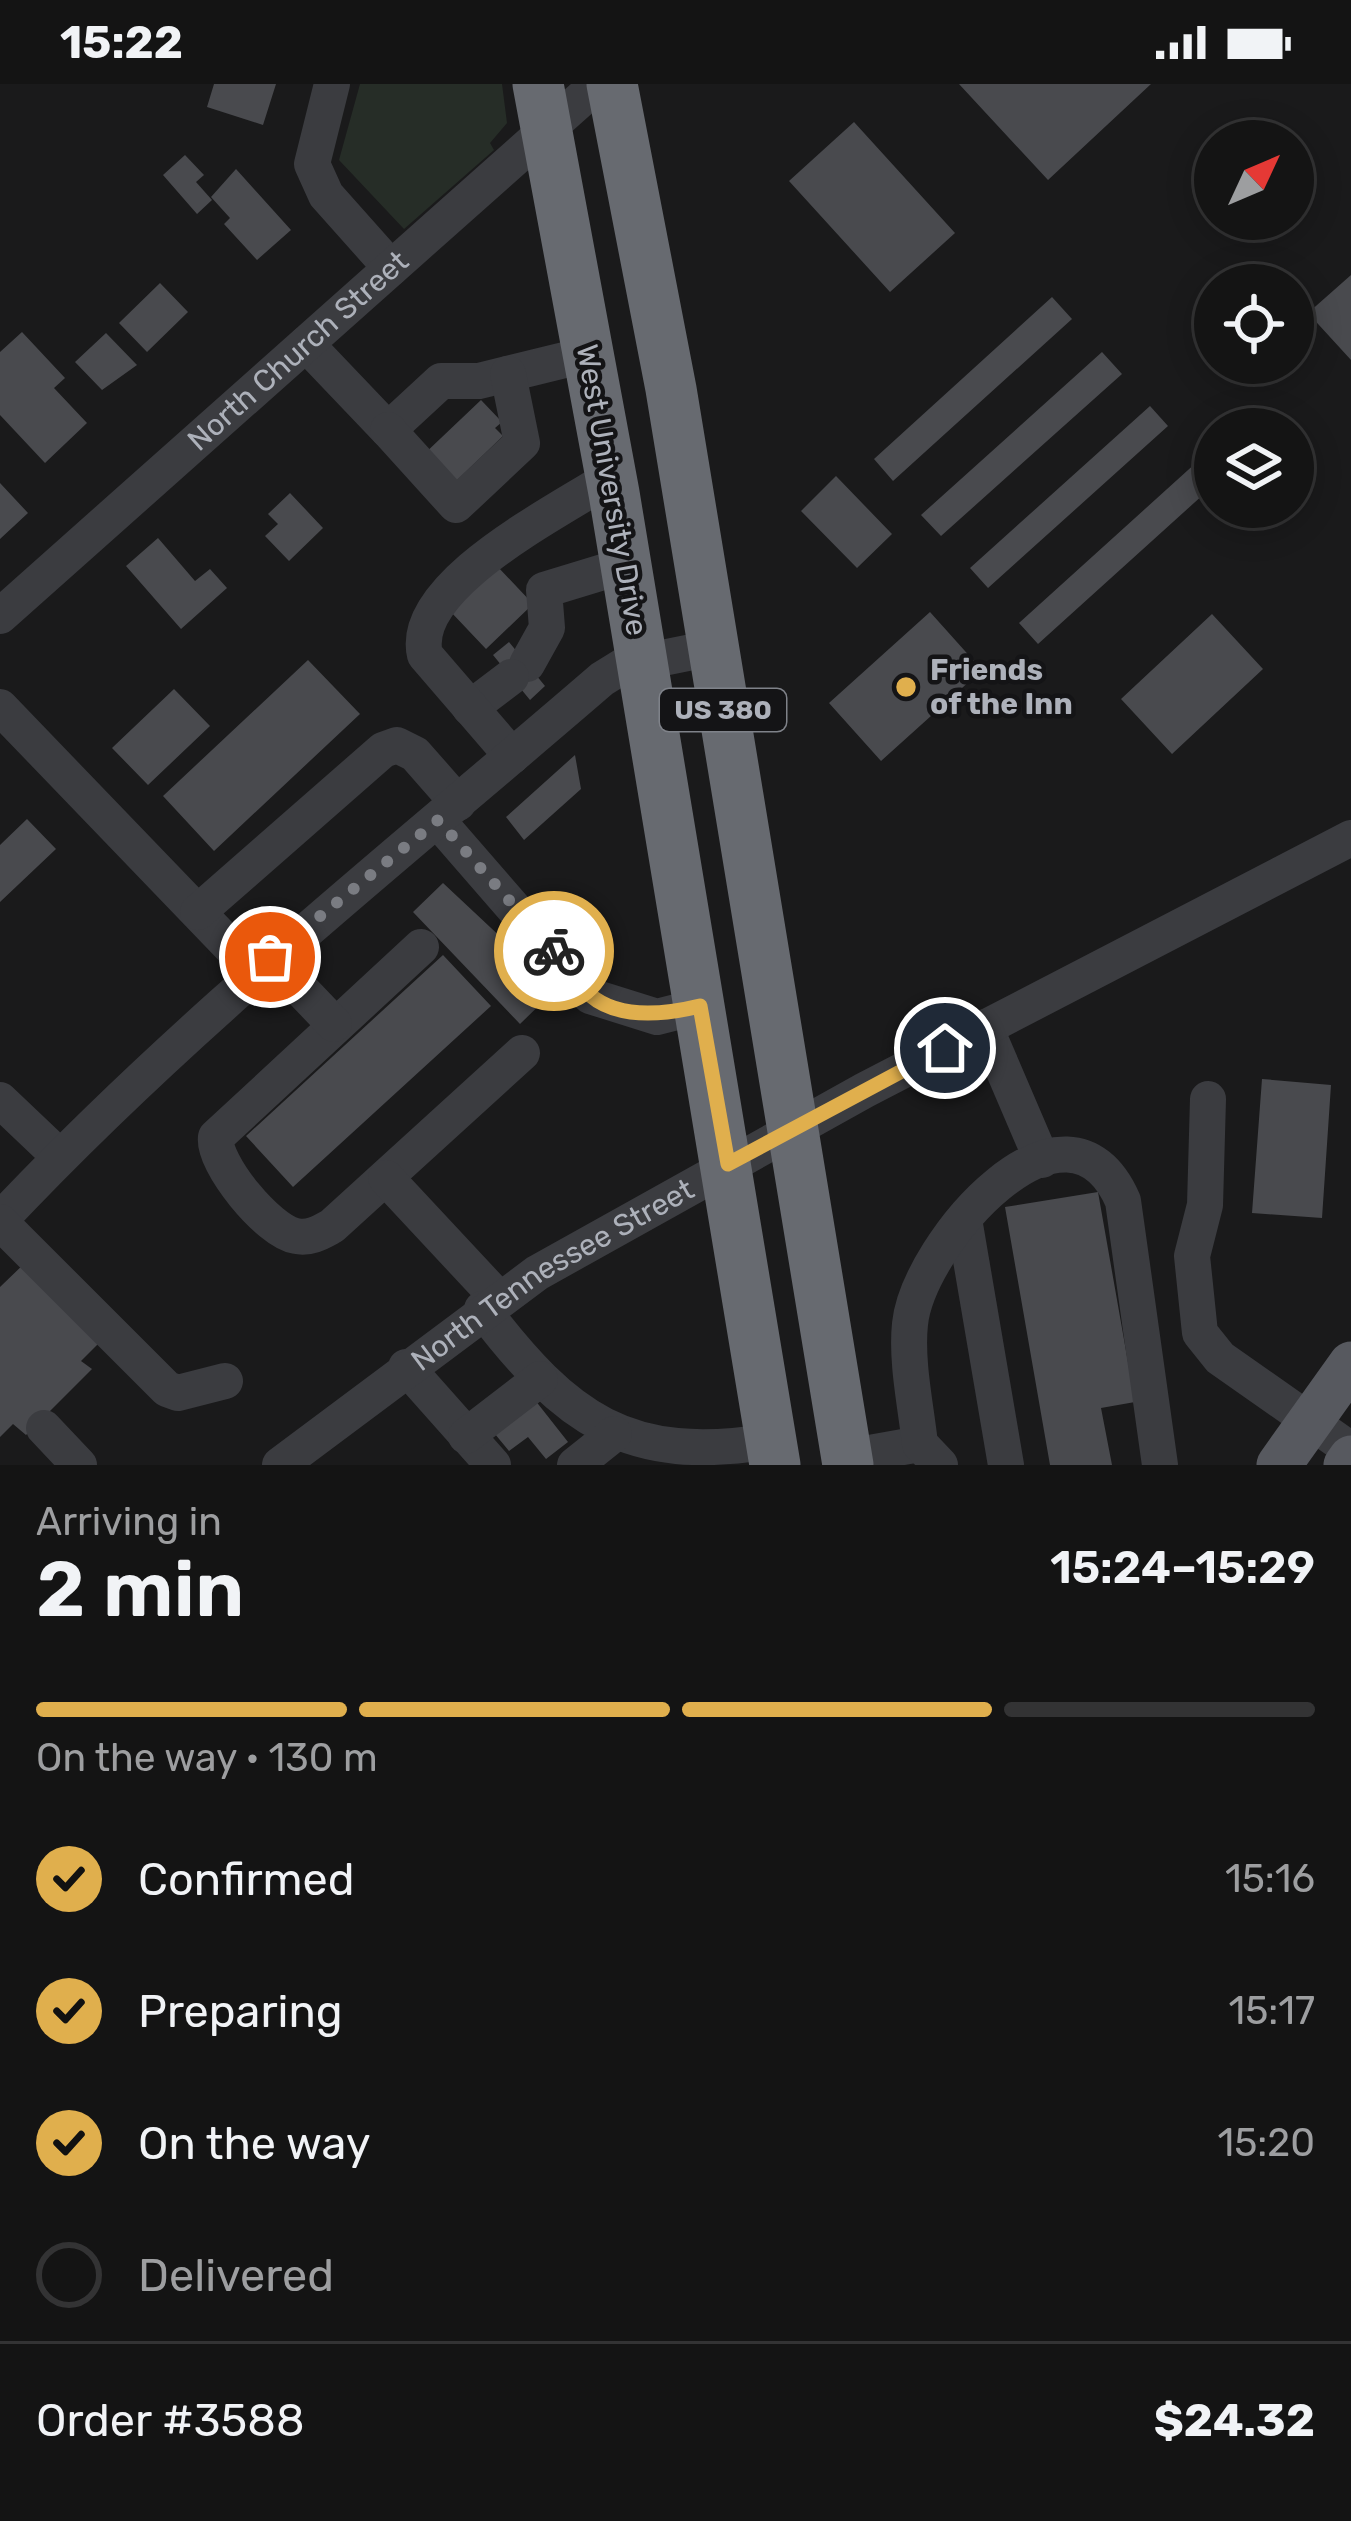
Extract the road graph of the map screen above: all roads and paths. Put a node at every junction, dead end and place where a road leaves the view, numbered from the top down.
1 (332, 84) edge
2 (598, 84) edge
3 (611, 84) edge
4 (543, 107) edge
5 (391, 268) junction
6 (306, 344) junction
7 (589, 354) junction
8 (508, 374) junction
9 (388, 430) junction
10 (611, 477) junction
11 (511, 540) junction
12 (626, 565) junction
13 (544, 590) junction
14 (0, 616) edge
15 (712, 648) junction
16 (641, 662) junction
17 (0, 707) edge
18 (470, 708) junction
19 (512, 756) junction
20 (448, 812) junction
21 (1351, 838) edge
22 (198, 912) junction
23 (421, 947) dead end
24 (262, 964) junction
25 (700, 1006) junction
26 (334, 1024) junction
27 (985, 1027) junction
28 (522, 1054) dead end
29 (0, 1100) edge
30 (1208, 1100) dead end
31 (795, 1128) junction
32 (60, 1157) junction
33 (1042, 1160) junction
34 (728, 1164) junction
35 (386, 1178) junction
36 (964, 1219) junction
37 (0, 1221) edge
38 (1192, 1256) junction
39 (1133, 1266) junction
40 (489, 1303) junction
41 (1351, 1364) edge
42 (406, 1367) junction
43 (540, 1379) junction
44 (225, 1381) dead end
45 (1310, 1421) junction
46 (44, 1428) dead end
47 (614, 1434) junction
48 (466, 1436) junction
49 (773, 1453) edge
50 (930, 1455) edge
51 (1349, 1458) edge
52 (848, 1461) edge
53 (79, 1465) edge
54 (280, 1465) edge
55 (493, 1465) edge
56 (575, 1465) edge
57 (1006, 1465) edge
58 (1160, 1465) edge
59 (1279, 1465) edge

1 - 5 street
2 - 4 street, North Church Street
3 - 15 highway, US 380
4 - 5 street, North Church Street
4 - 7 highway, West University Drive / US 380
5 - 6 street, North Church Street
6 - 9 street
6 - 14 street, North Church Street
7 - 8 street
7 - 10 highway, West University Drive / US 380
8 - 9 street
8 - 9 street
10 - 11 street
10 - 12 highway, West University Drive / US 380
11 - 13 street
11 - 18 street
12 - 13 street
12 - 16 highway, West University Drive / US 380
13 - 18 street
15 - 16 street
15 - 31 highway, US 380
16 - 19 street
16 - 25 highway, West University Drive / US 380
17 - 22 street
18 - 19 street
19 - 20 street
20 - 22 street
20 - 24 street
20 - 25 street
21 - 27 street, North Tennessee Street
22 - 24 street
23 - 26 street
24 - 26 street
24 - 32 street
25 - 34 highway, West University Drive / US 380
26 - 35 street
27 - 31 street, North Tennessee Street
27 - 33 street
28 - 35 street
29 - 32 street
30 - 38 street
31 - 34 street, North Tennessee Street
31 - 52 highway, US 380
32 - 37 street
33 - 36 street
33 - 39 street
34 - 40 street, North Tennessee Street
34 - 49 highway, West University Drive / US 380
35 - 40 street
36 - 50 street
36 - 57 street
37 - 44 street
38 - 39 street
38 - 45 street
39 - 58 street
40 - 42 street, North Tennessee Street
40 - 43 street
41 - 45 main road
42 - 48 street
42 - 54 street, North Tennessee Street
43 - 47 street
43 - 48 street
45 - 51 street
45 - 59 main road
46 - 53 street
47 - 49 street
47 - 56 street
48 - 55 street
50 - 52 street

